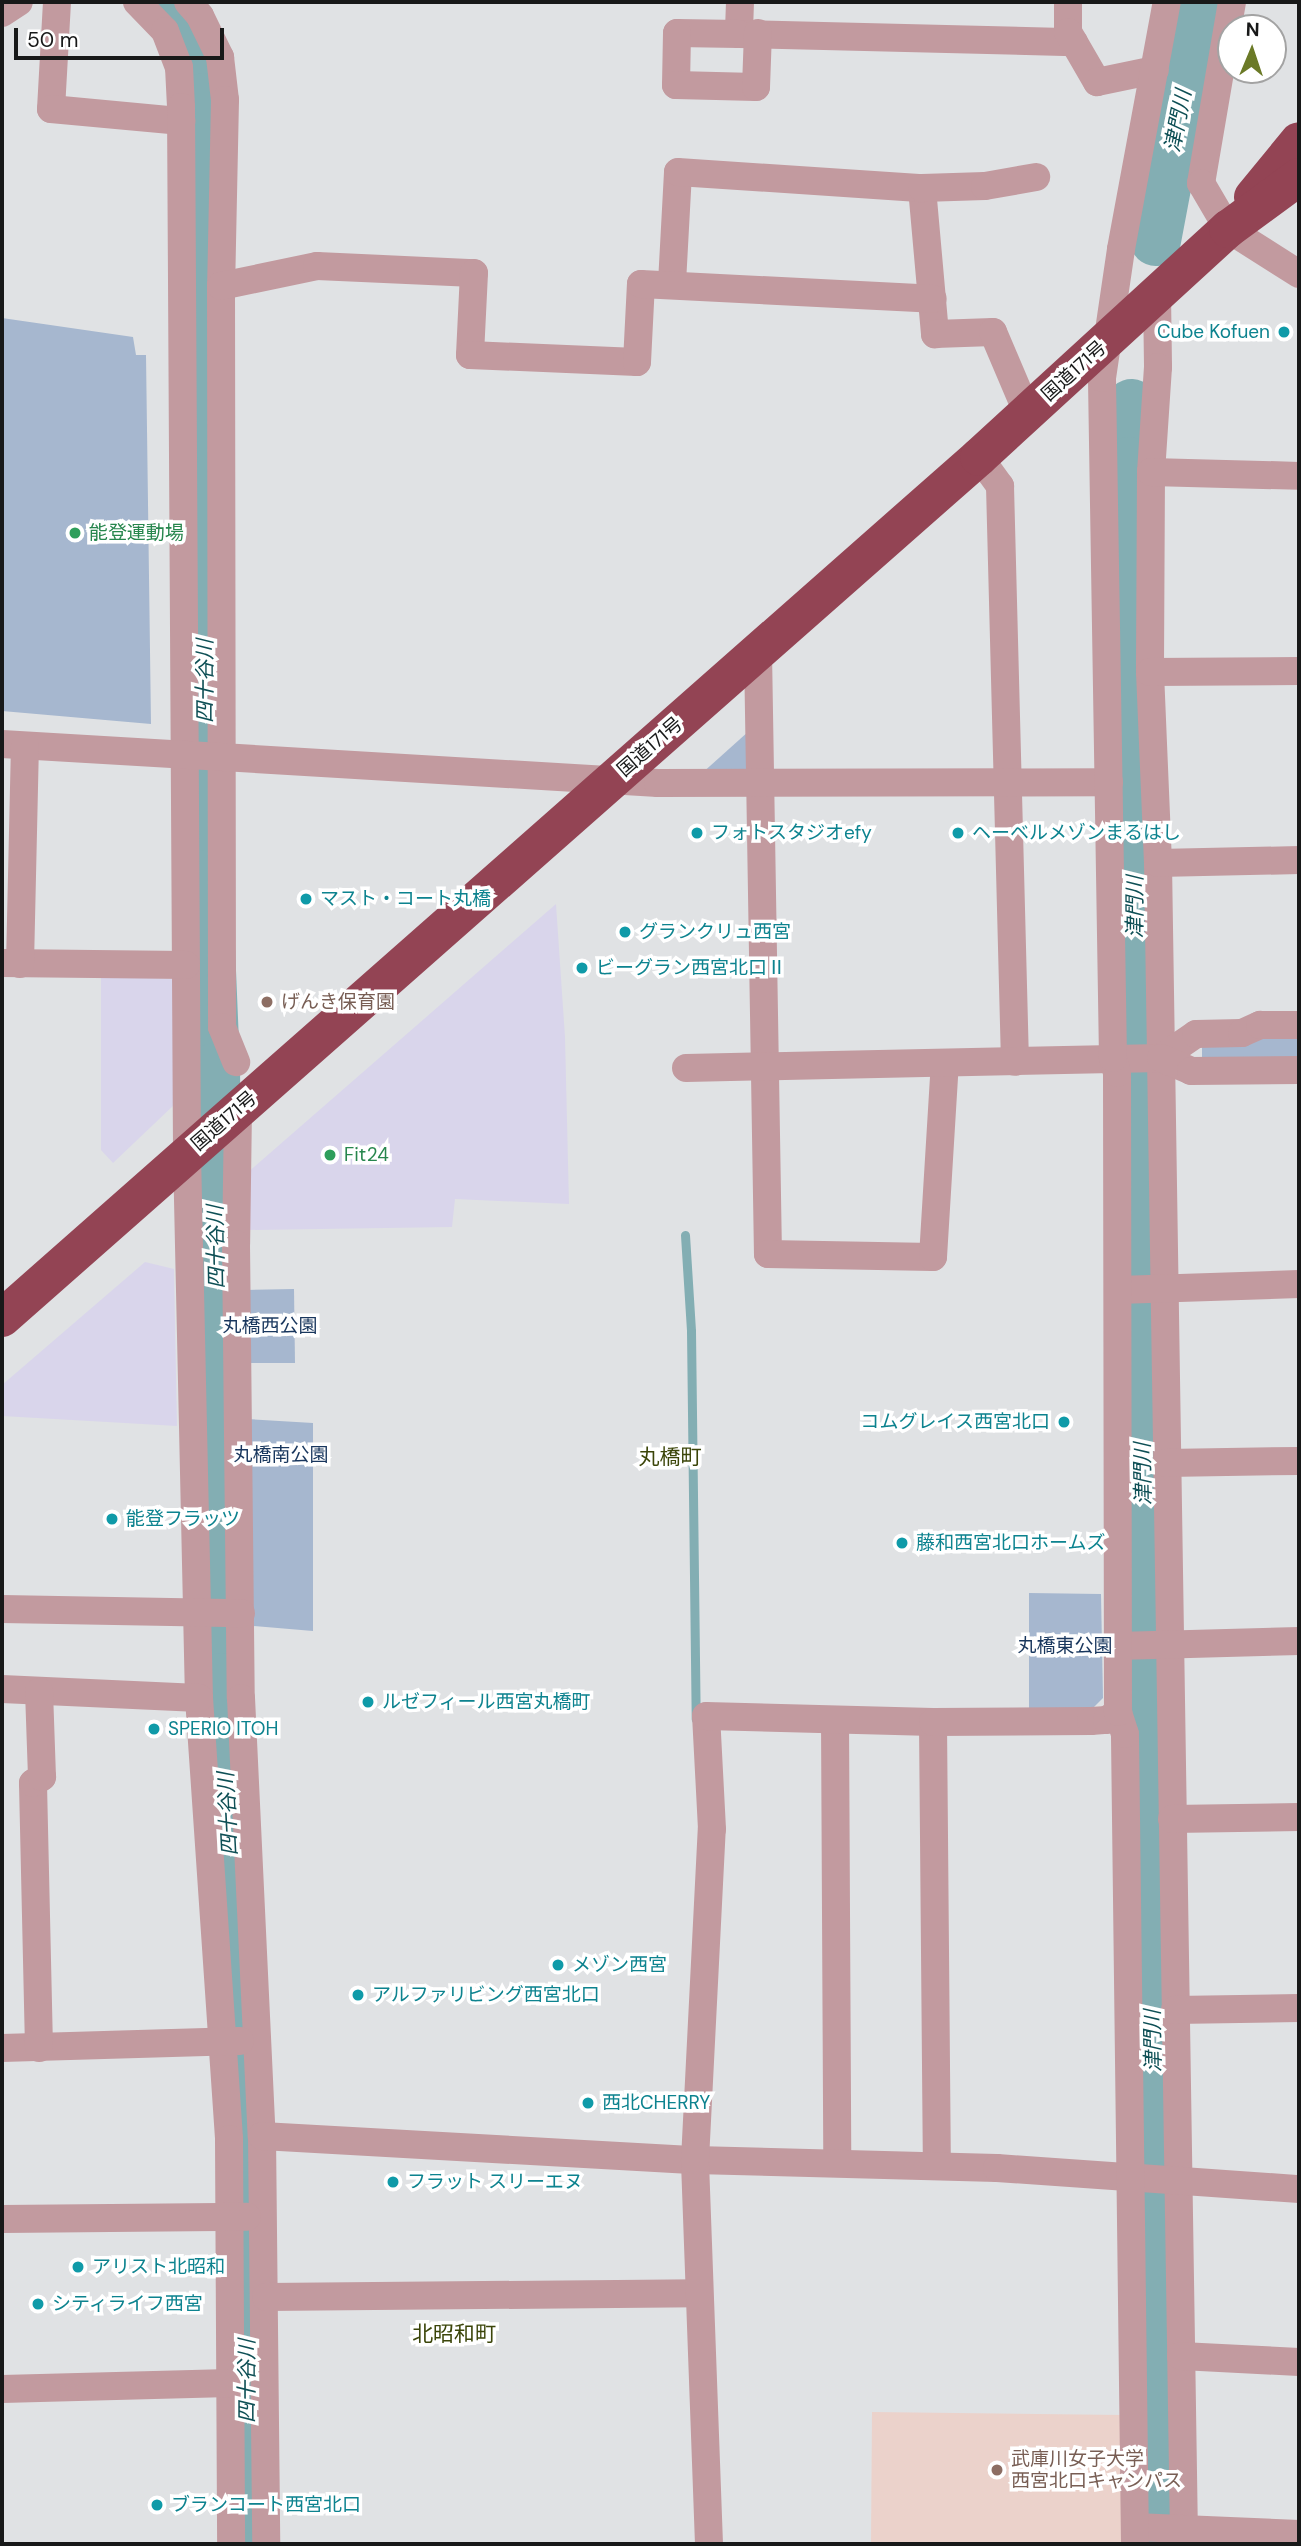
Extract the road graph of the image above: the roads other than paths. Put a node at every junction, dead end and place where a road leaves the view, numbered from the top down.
1 (19, 2) edge
2 (57, 2) edge
3 (137, 2) edge
4 (188, 2) edge
5 (740, 2) edge
6 (1068, 2) edge
7 (1167, 2) edge
8 (1232, 2) edge
9 (2, 13) edge
10 (1074, 42) junction
11 (1155, 71) junction
12 (181, 121) junction
13 (1299, 141) edge
14 (1036, 177) dead end
15 (1299, 177) edge
16 (922, 188) junction
17 (1299, 210) edge
18 (1228, 229) junction
19 (1299, 274) edge
20 (672, 283) junction
21 (220, 286) junction
22 (1157, 294) junction
23 (933, 299) junction
24 (1106, 342) junction
25 (1027, 412) junction
26 (979, 457) junction
27 (1151, 472) junction
28 (1299, 477) edge
29 (758, 652) junction
30 (1299, 671) edge
31 (1150, 672) junction
32 (13, 745) edge
33 (205, 756) junction
34 (610, 782) junction
35 (1109, 782) junction
36 (1008, 783) junction
37 (762, 784) junction
38 (1299, 860) edge
39 (1158, 863) junction
40 (11, 964) edge
41 (186, 965) junction
42 (1299, 1025) edge
43 (1116, 1058) junction
44 (1156, 1058) junction
45 (236, 1062) dead end
46 (1015, 1062) junction
47 (945, 1063) junction
48 (766, 1066) junction
49 (686, 1068) dead end
50 (1299, 1070) edge
51 (213, 1131) junction
52 (1299, 1284) edge
53 (1164, 1287) junction
54 (1118, 1290) junction
55 (2, 1318) edge
56 (1299, 1461) edge
57 (1166, 1463) junction
58 (218, 1507) junction
59 (2, 1609) edge
60 (220, 1613) junction
61 (1299, 1641) edge
62 (1167, 1644) junction
63 (1124, 1645) junction
64 (2, 1689) edge
65 (39, 1692) junction
66 (199, 1698) junction
67 (1118, 1712) junction
68 (835, 1720) junction
69 (933, 1722) junction
70 (1299, 1817) edge
71 (1172, 1819) junction
72 (1299, 2008) edge
73 (1175, 2010) junction
74 (240, 2041) junction
75 (2, 2048) edge
76 (39, 2048) junction
77 (262, 2136) junction
78 (695, 2160) junction
79 (837, 2163) junction
80 (937, 2166) junction
81 (1133, 2180) junction
82 (1174, 2182) junction
83 (1299, 2189) edge
84 (228, 2217) junction
85 (264, 2217) junction
86 (2, 2220) edge
87 (698, 2293) junction
88 (266, 2297) junction
89 (1181, 2356) junction
90 (1299, 2362) edge
91 (230, 2384) junction
92 (2, 2389) edge
93 (1138, 2533) edge
94 (1181, 2533) edge
95 (1299, 2534) edge
96 (231, 2544) edge
97 (267, 2544) edge
98 (709, 2544) edge

1 - 9 street
2 - 12 street
3 - 12 street
4 - 21 street
5 - 10 street
6 - 10 street
7 - 11 street
8 - 18 street
10 - 11 street
11 - 24 street
12 - 33 street
13 - 18 highway
14 - 16 street
15 - 18 highway, 国道171号
16 - 20 street
16 - 23 street
17 - 18 highway
18 - 19 street
18 - 22 highway, 国道171号
20 - 21 street
20 - 23 street
21 - 33 street
22 - 24 highway, 国道171号
22 - 27 street
23 - 25 street
24 - 25 highway, 国道171号
24 - 35 street
25 - 26 highway, 国道171号
26 - 29 highway, 国道171号
26 - 36 street
27 - 28 street
27 - 31 street
29 - 34 highway, 国道171号
29 - 37 street
30 - 31 street
31 - 39 street
32 - 33 street
32 - 40 street
33 - 34 street
33 - 41 street
33 - 45 street
34 - 37 street
34 - 51 highway, 国道171号
35 - 36 street
35 - 43 street
36 - 37 street
36 - 46 street
37 - 48 street
38 - 39 street
39 - 44 street
40 - 41 street
41 - 51 street
42 - 44 street
43 - 44 street
43 - 46 street
43 - 54 street
44 - 50 street
44 - 53 street
46 - 47 street
47 - 48 street
47 - 48 street
48 - 49 street
51 - 55 highway, 国道171号
51 - 58 street
51 - 58 street
52 - 53 street
53 - 54 street
53 - 57 street
54 - 63 street
56 - 57 street
57 - 62 street
58 - 60 street
58 - 60 street
59 - 60 street
60 - 66 street
60 - 74 street
61 - 62 street
62 - 63 street
62 - 71 street
63 - 67 street
64 - 65 street
65 - 66 street
65 - 76 street
66 - 74 street
67 - 69 street
67 - 81 street
68 - 69 street
68 - 78 street
68 - 79 street
69 - 80 street
70 - 71 street
71 - 73 street
72 - 73 street
73 - 82 street
74 - 76 street
74 - 77 street
74 - 84 street
75 - 76 street
77 - 78 street
77 - 85 street
78 - 79 street
78 - 87 street
79 - 80 street
80 - 81 street
81 - 82 street
81 - 93 street
82 - 83 street
82 - 89 street
84 - 85 street
84 - 86 street
84 - 91 street
85 - 88 street
87 - 88 street
87 - 98 street
88 - 97 street
89 - 90 street
89 - 94 street
91 - 92 street
91 - 96 street
93 - 94 street
94 - 95 street

